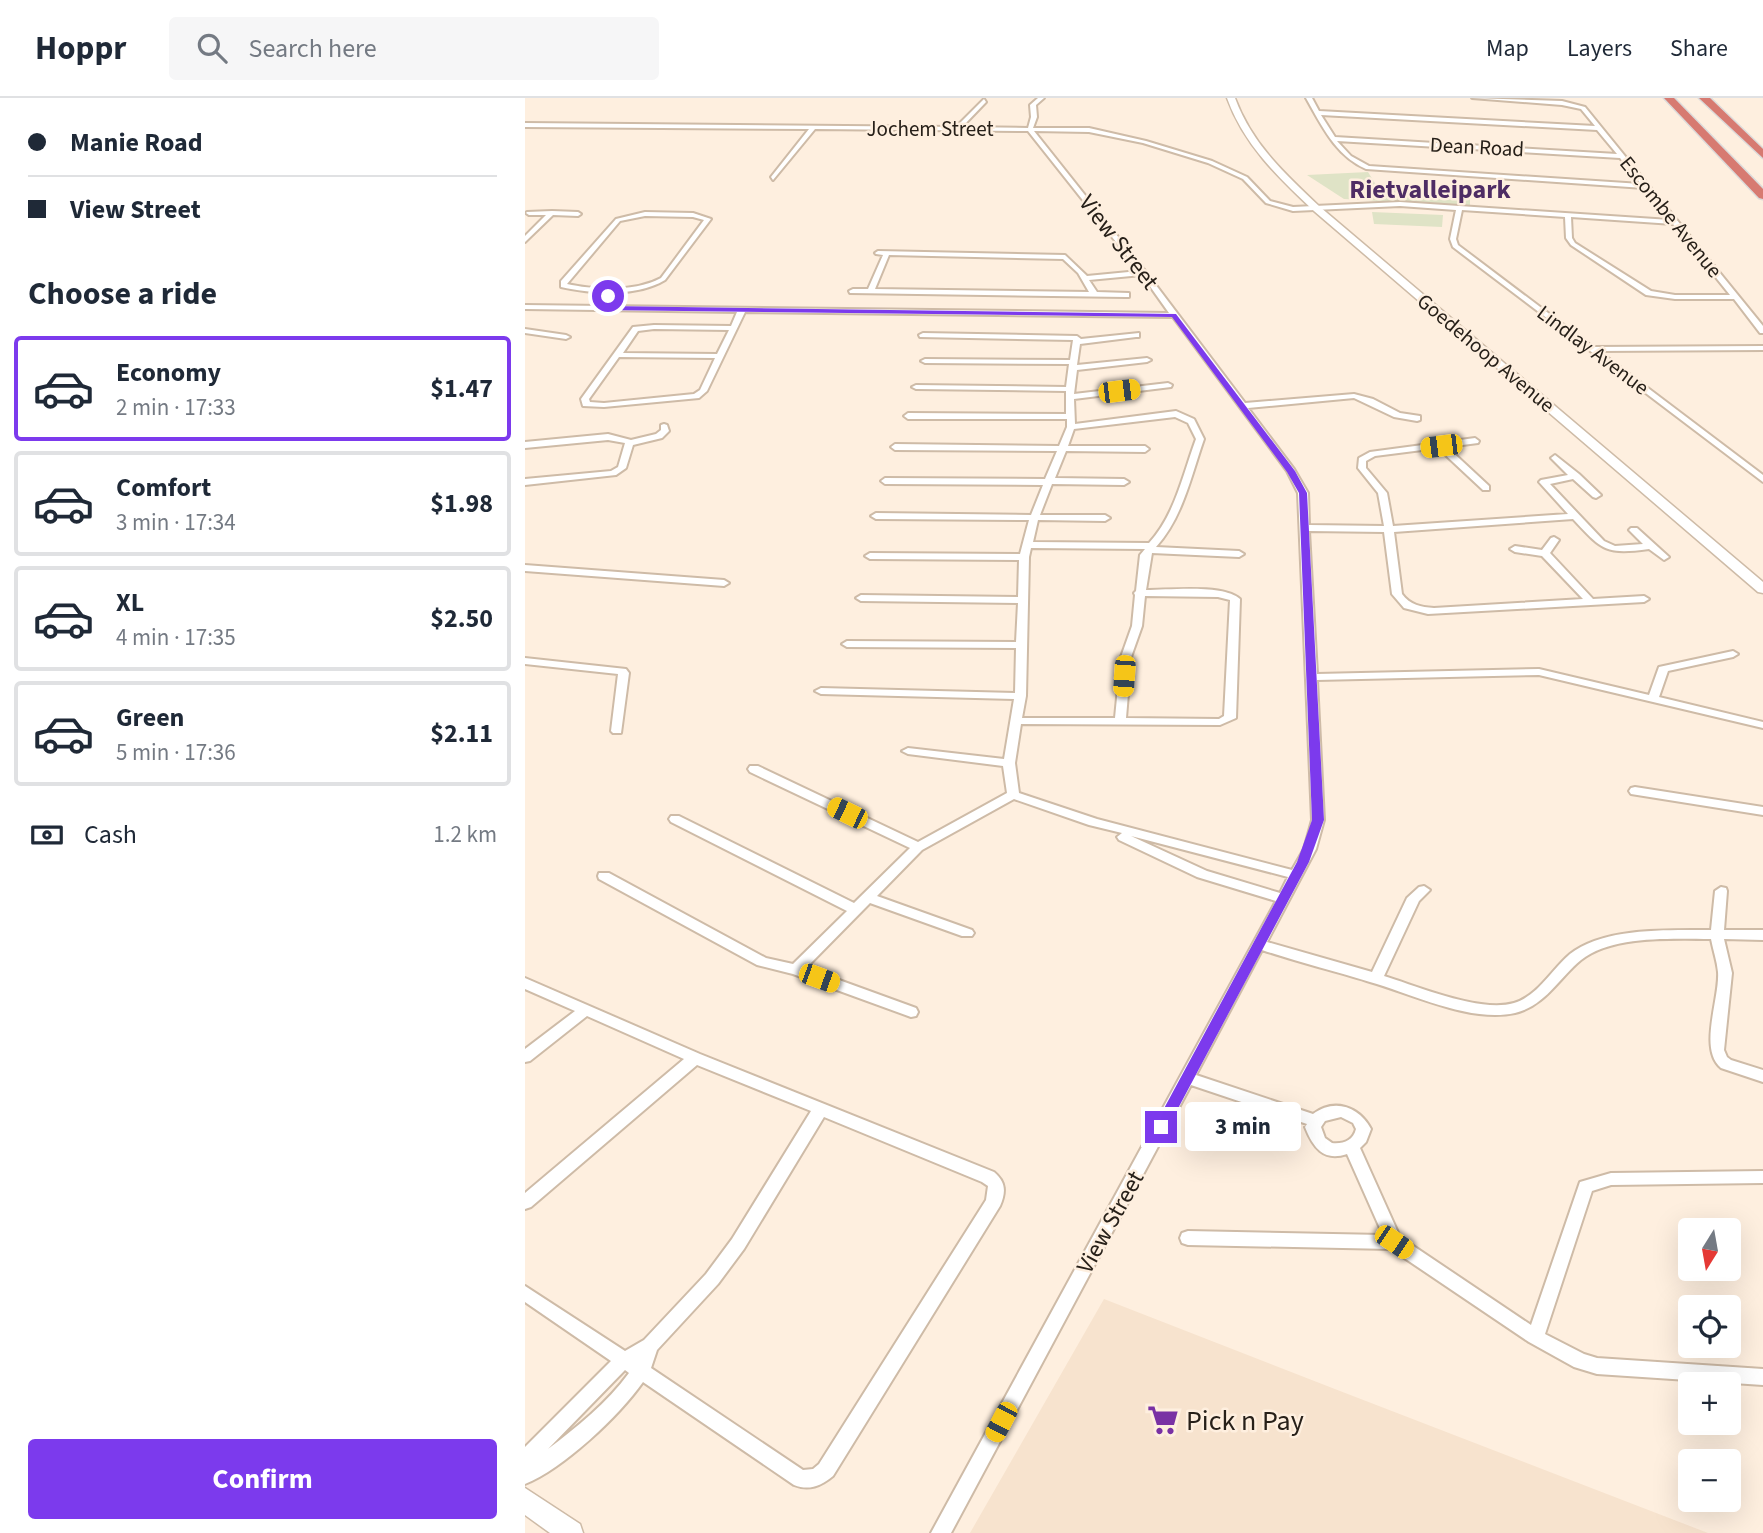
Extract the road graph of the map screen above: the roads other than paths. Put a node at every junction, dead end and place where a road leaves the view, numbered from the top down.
1 (1029, 98) edge
2 (1041, 98) edge
3 (1231, 98) edge
4 (1309, 98) edge
5 (1475, 98) edge
6 (1669, 98) edge
7 (1704, 98) edge
8 (984, 101) dead end
9 (1025, 111) dead end
10 (1317, 113) junction
11 (1084, 119) dead end
12 (525, 125) edge
13 (1023, 126) junction
14 (813, 128) junction
15 (1599, 128) junction
16 (957, 129) junction
17 (1080, 130) junction
18 (1332, 139) junction
19 (1763, 155) edge
20 (1622, 156) junction
21 (773, 178) dead end
22 (1646, 186) junction
23 (1763, 196) edge
24 (1459, 208) junction
25 (1317, 209) junction
26 (529, 213) dead end
27 (552, 214) junction
28 (578, 214) dead end
29 (1568, 215) junction
30 (1675, 222) junction
31 (525, 240) edge
32 (878, 253) dead end
33 (887, 253) junction
34 (1141, 270) junction
35 (1082, 275) junction
36 (601, 288) junction
37 (616, 288) junction
38 (853, 291) dead end
39 (871, 291) junction
40 (1094, 294) junction
41 (1126, 295) dead end
42 (1735, 297) junction
43 (525, 307) edge
44 (585, 308) junction
45 (605, 308) junction
46 (742, 310) junction
47 (1174, 315) junction
48 (735, 328) junction
49 (525, 331) edge
50 (1763, 331) edge
51 (923, 335) dead end
52 (1136, 335) dead end
53 (566, 337) dead end
54 (1077, 342) junction
55 (1763, 348) edge
56 (1591, 349) junction
57 (617, 355) junction
58 (720, 356) junction
59 (925, 360) dead end
60 (1147, 360) dead end
61 (1074, 365) junction
62 (1168, 385) dead end
63 (916, 387) dead end
64 (1070, 393) junction
65 (1241, 406) junction
66 (908, 416) dead end
67 (1417, 418) dead end
68 (1070, 422) junction
69 (664, 427) dead end
70 (1475, 441) dead end
71 (629, 443) junction
72 (525, 445) edge
73 (1441, 446) junction
74 (895, 447) dead end
75 (1063, 447) junction
76 (1145, 449) dead end
77 (1555, 458) dead end
78 (1576, 476) junction
79 (1763, 479) edge
80 (885, 481) dead end
81 (1048, 481) junction
82 (525, 482) edge
83 (1124, 482) dead end
84 (1486, 488) dead end
85 (1596, 495) dead end
86 (876, 516) dead end
87 (1575, 516) junction
88 (1034, 519) junction
89 (1105, 519) dead end
90 (1304, 524) junction
91 (1389, 526) junction
92 (1634, 530) dead end
93 (1553, 540) dead end
94 (1651, 546) junction
95 (1150, 548) junction
96 (1515, 549) dead end
97 (1026, 551) junction
98 (1545, 553) junction
99 (1239, 554) dead end
100 (870, 556) dead end
101 (1664, 557) dead end
102 (525, 568) edge
103 (724, 583) dead end
104 (1763, 589) edge
105 (1139, 593) junction
106 (861, 598) dead end
107 (1644, 598) dead end
108 (1024, 600) junction
109 (1589, 600) junction
110 (847, 644) dead end
111 (1022, 645) junction
112 (1733, 654) dead end
113 (525, 661) edge
114 (1310, 677) junction
115 (821, 691) dead end
116 (1020, 696) junction
117 (1653, 699) junction
118 (1017, 721) junction
119 (1120, 721) junction
120 (1763, 725) edge
121 (617, 731) dead end
122 (908, 751) dead end
123 (1009, 764) junction
124 (754, 769) dead end
125 (1635, 791) dead end
126 (1013, 794) junction
127 (1763, 811) edge
128 (675, 819) dead end
129 (1093, 822) junction
130 (918, 847) junction
131 (1296, 875) junction
132 (604, 876) dead end
133 (1424, 891) dead end
134 (1721, 891) dead end
135 (870, 898) junction
136 (1282, 898) junction
137 (855, 909) junction
138 (967, 933) dead end
139 (1763, 935) edge
140 (1717, 936) junction
141 (1258, 944) junction
142 (796, 970) junction
143 (1376, 978) junction
144 (525, 983) edge
145 (586, 1010) junction
146 (911, 1012) dead end
147 (525, 1057) edge
148 (695, 1058) junction
149 (1763, 1076) edge
150 (1188, 1078) junction
151 (821, 1108) junction
152 (1315, 1121) junction
153 (1352, 1148) junction
154 (1763, 1177) edge
155 (525, 1202) edge
156 (1188, 1238) dead end
157 (1394, 1242) junction
158 (525, 1293) edge
159 (1535, 1337) junction
160 (650, 1346) junction
161 (624, 1360) junction
162 (640, 1372) junction
163 (1763, 1377) edge
164 (525, 1460) edge
165 (525, 1475) edge
166 (525, 1500) edge
167 (571, 1533) edge
168 (941, 1533) edge

1 - 9 street
2 - 13 street
3 - 25 main road, Goedehoop Avenue
4 - 10 street
5 - 15 street, Escombe Avenue
6 - 23 highway
7 - 19 highway
8 - 16 street
10 - 15 street
10 - 18 street
11 - 17 street
12 - 14 street, Jochem Street
13 - 16 street, Jochem Street
13 - 17 street, Jochem Street
13 - 34 street, View Street
14 - 16 street, Jochem Street
14 - 21 street
15 - 20 street, Escombe Avenue
17 - 25 street, Jochem Street
18 - 20 street, Dean Road
18 - 22 street
20 - 22 street, Escombe Avenue
22 - 30 street, Escombe Avenue
24 - 25 street, Jochem Street
24 - 29 street, Jochem Street
24 - 56 street, Lindlay Avenue
25 - 104 main road, Goedehoop Avenue
26 - 27 street
27 - 28 street
27 - 31 street
29 - 30 street, Jochem Street
29 - 42 street
30 - 42 street, Escombe Avenue
32 - 33 street
33 - 35 street
33 - 39 street
34 - 35 street
34 - 47 street, View Street
35 - 40 street
36 - 37 street
36 - 37 street
36 - 44 street
37 - 45 street
38 - 39 street
39 - 40 street
40 - 41 street
42 - 50 street, Escombe Avenue
43 - 44 street
44 - 45 street
45 - 46 street
46 - 47 street
46 - 48 street
47 - 65 street, View Street
48 - 57 street
48 - 58 street
49 - 53 street
51 - 54 street
52 - 54 street
54 - 61 street
55 - 56 street
56 - 79 street, Lindlay Avenue
57 - 58 street
57 - 58 street
59 - 61 street
60 - 61 street
61 - 64 street
62 - 64 street
63 - 64 street
64 - 68 street
65 - 67 street
65 - 90 street, View Street
66 - 68 street
68 - 75 street
68 - 95 street
69 - 71 street
70 - 73 street
71 - 72 street
71 - 82 street
73 - 84 street
73 - 91 street
74 - 75 street
75 - 76 street
75 - 81 street
77 - 78 street
78 - 85 street
78 - 87 street
80 - 81 street
81 - 83 street
81 - 88 street
86 - 88 street
87 - 91 street
87 - 94 street
88 - 89 street
88 - 97 street
90 - 91 street
90 - 114 street, View Street
91 - 109 street
92 - 94 street
93 - 98 street
94 - 101 street
95 - 97 street
95 - 99 street
95 - 105 street
96 - 98 street
97 - 100 street
97 - 108 street
98 - 109 street
102 - 103 street
105 - 119 street
105 - 119 street
106 - 108 street
107 - 109 street
108 - 111 street
110 - 111 street
111 - 116 street
112 - 117 street
113 - 121 street
114 - 117 street
114 - 131 street, View Street
115 - 116 street
116 - 118 street
117 - 120 street
118 - 119 street
118 - 123 street
122 - 123 street
123 - 126 street
124 - 130 street
125 - 127 street
126 - 129 street
126 - 130 street
128 - 137 street
129 - 131 street
129 - 136 street
130 - 135 street
131 - 136 street, View Street
132 - 142 street
133 - 143 street
134 - 140 street
135 - 137 street
135 - 138 street
136 - 141 street, View Street
137 - 142 street
139 - 140 street
140 - 143 street
140 - 149 street
141 - 143 street
141 - 150 street, View Street
142 - 146 street
144 - 145 street
145 - 147 street
145 - 148 street
148 - 151 street
148 - 155 street
150 - 152 street
150 - 168 street, View Street
151 - 160 street
151 - 162 street
152 - 153 street
152 - 153 street
153 - 157 street
154 - 159 street
156 - 157 street
157 - 159 street
158 - 161 street
159 - 163 street
160 - 161 street
160 - 162 street
161 - 162 street
161 - 164 street
162 - 165 street
166 - 167 street

